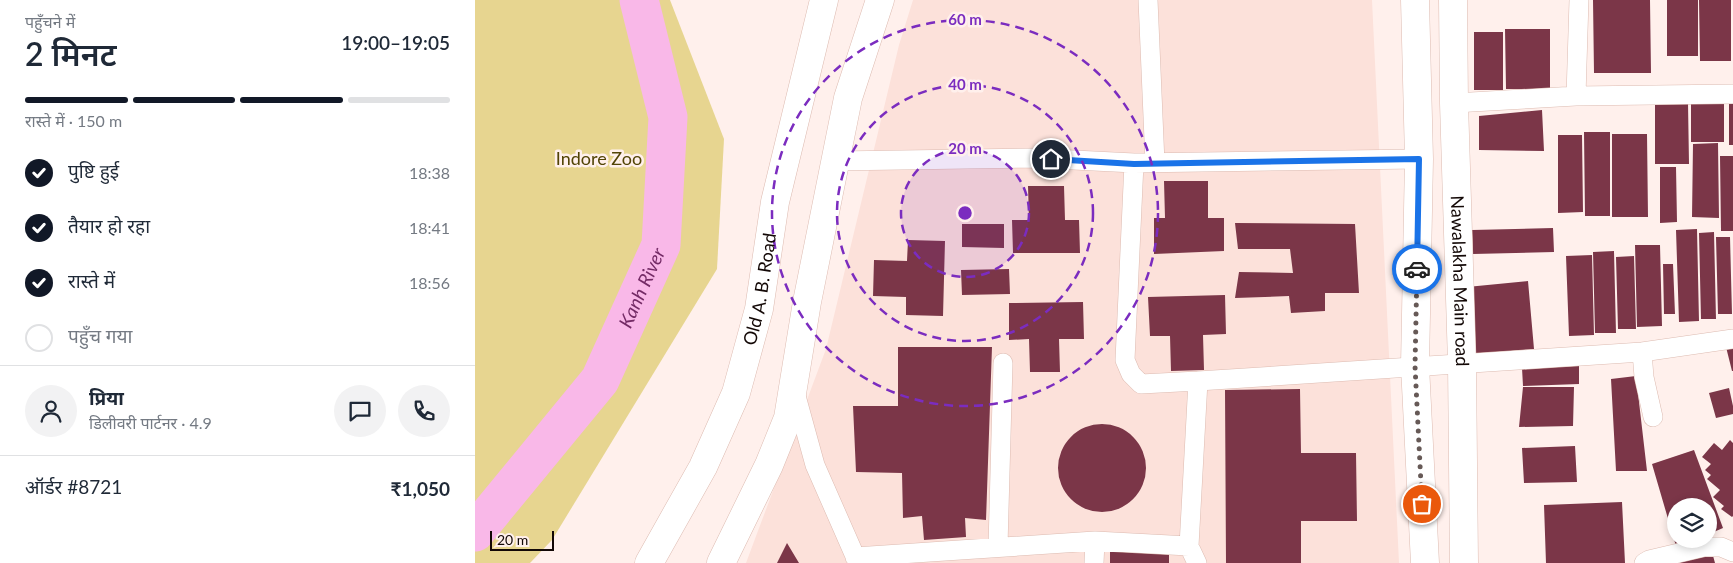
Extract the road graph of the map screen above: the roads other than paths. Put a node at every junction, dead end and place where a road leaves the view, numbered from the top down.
1 (824, 0) edge
2 (880, 0) edge
3 (1147, 0) edge
4 (1415, 0) edge
5 (1453, 0) edge
6 (1579, 0) edge
7 (1733, 94) edge
8 (1575, 96) junction
9 (1454, 103) junction
10 (1419, 159) junction
11 (835, 162) junction
12 (1155, 163) junction
13 (1134, 164) junction
14 (1733, 339) edge
15 (1642, 352) junction
16 (1003, 363) dead end
17 (1462, 363) junction
18 (1415, 366) junction
19 (1198, 381) junction
20 (793, 384) junction
21 (1653, 417) dead end
22 (1095, 541) junction
23 (998, 546) junction
24 (1733, 552) edge
25 (1193, 555) edge
26 (857, 560) edge
27 (649, 563) edge
28 (721, 563) edge
29 (1094, 563) edge
30 (1425, 563) edge
31 (1464, 563) edge
32 (1644, 563) edge

1 - 27 main road, Old A. B. Road
2 - 11 main road
3 - 12 street
4 - 10 main road
5 - 9 main road, Nawalakha Main road
6 - 8 street
7 - 8 street
8 - 9 street
9 - 17 main road, Nawalakha Main road
10 - 12 street
10 - 18 main road
11 - 13 street
11 - 20 main road
12 - 13 street
13 - 19 street
14 - 15 street
15 - 17 street
15 - 21 street
16 - 23 street
17 - 18 street
17 - 31 main road, Nawalakha Main road
18 - 19 street
18 - 30 main road
19 - 25 street
20 - 26 street
20 - 28 main road
22 - 23 street
22 - 25 street
22 - 29 street
23 - 26 street
24 - 32 street

